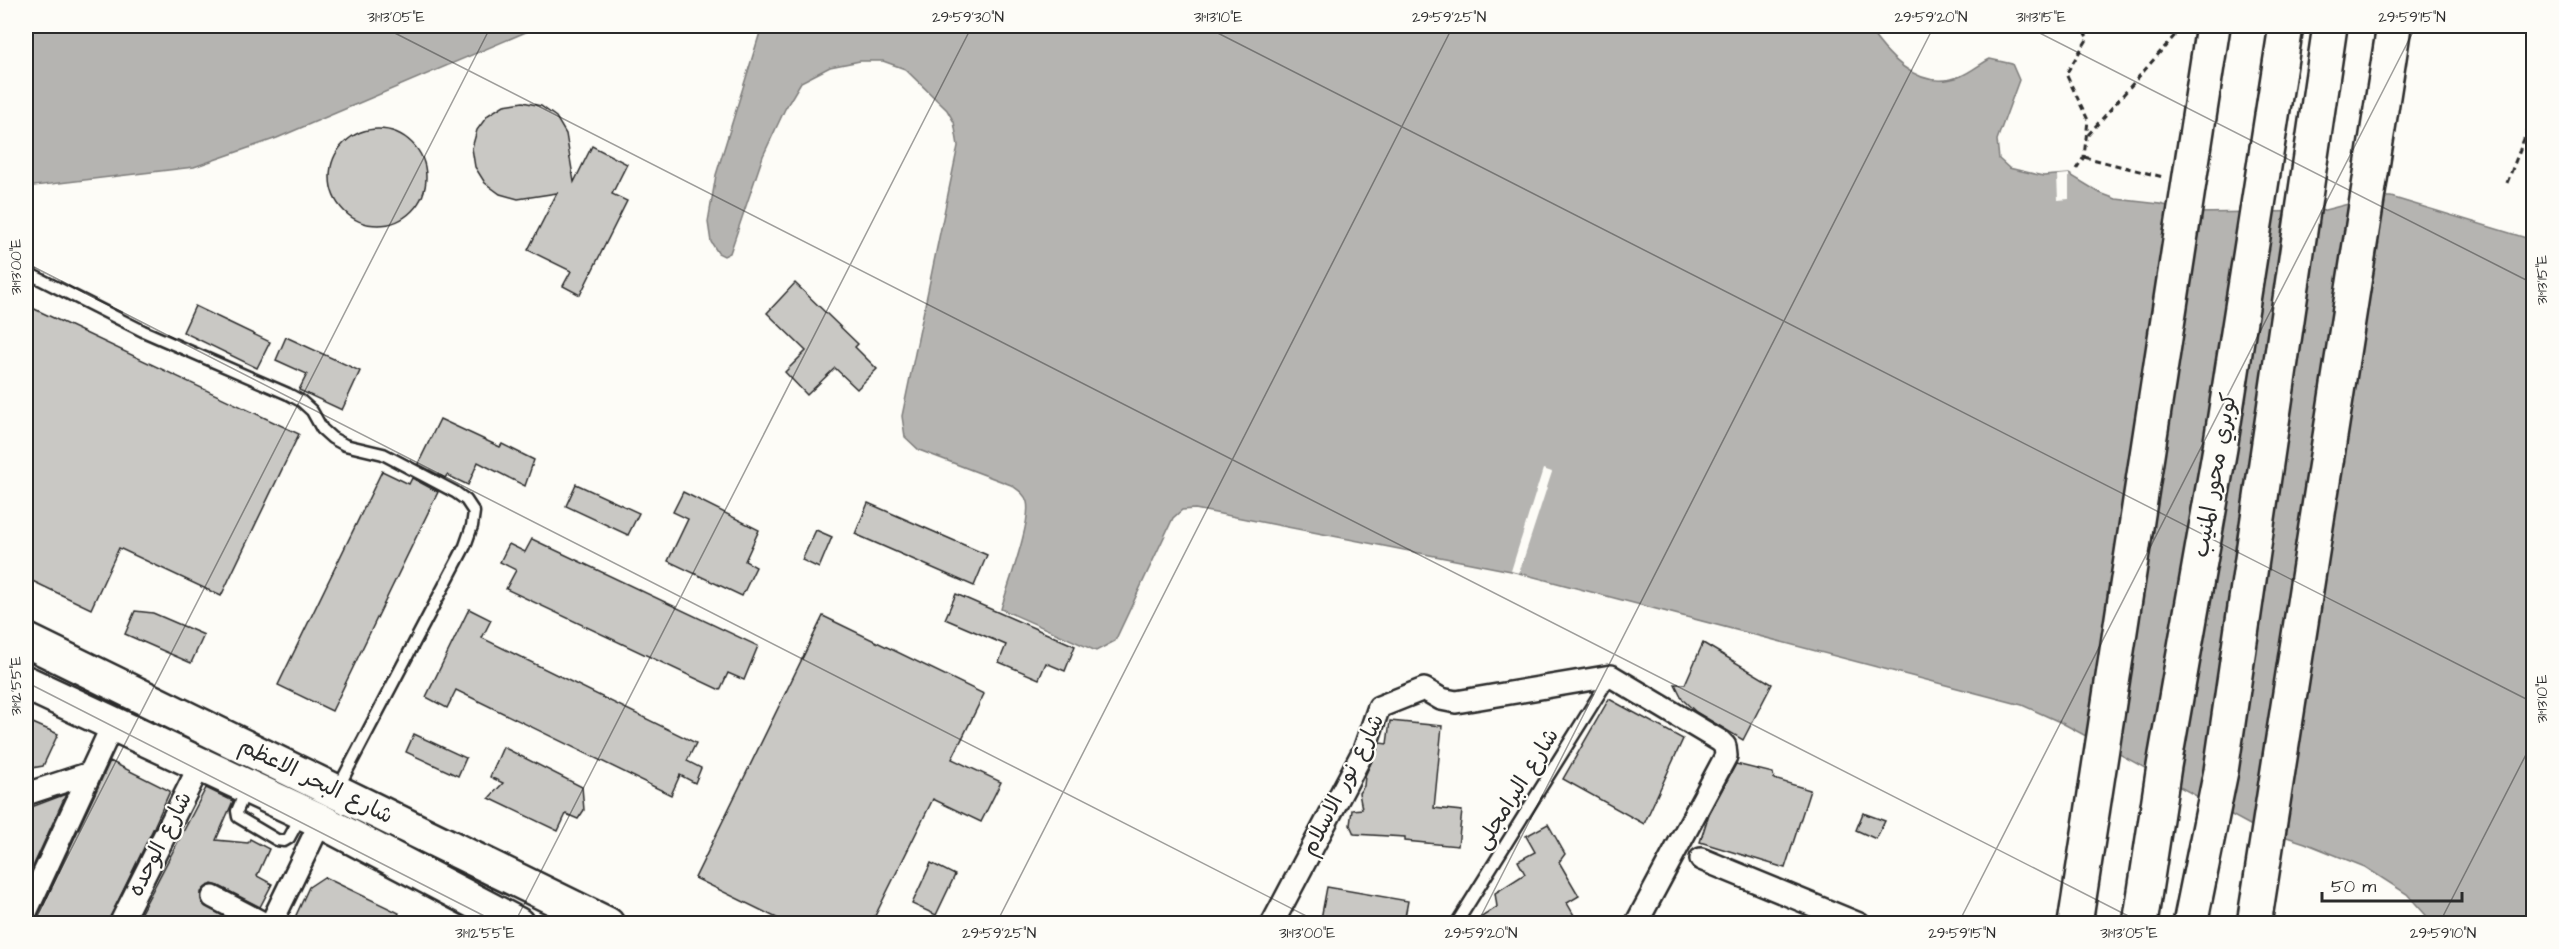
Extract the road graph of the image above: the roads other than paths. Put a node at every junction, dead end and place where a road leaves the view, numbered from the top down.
1 (2213, 26) edge
2 (2286, 26) edge
3 (2330, 26) edge
4 (2394, 26) edge
5 (26, 272) edge
6 (26, 640) edge
7 (1611, 676) junction
8 (26, 683) edge
9 (112, 724) junction
10 (200, 765) junction
11 (90, 772) junction
12 (337, 791) junction
13 (26, 794) edge
14 (312, 817) junction
15 (1701, 859) dead end
16 (213, 897) dead end
17 (26, 912) edge
18 (120, 924) edge
19 (265, 924) edge
20 (271, 924) edge
21 (517, 924) edge
22 (607, 924) edge
23 (1272, 924) edge
24 (1456, 924) edge
25 (1636, 924) edge
26 (1859, 924) edge
27 (2075, 924) edge
28 (2140, 924) edge
29 (2190, 924) edge
30 (2254, 924) edge

1 - 27 main road, bridge
2 - 28 main road, كوبري محور المنيب
3 - 29 main road
4 - 30 main road
5 - 12 lane
6 - 12 main road, شارع البحر الاعظم
7 - 23 street, شارع نور الاسلام
7 - 24 lane, شارع البرامجلى
7 - 25 street
8 - 9 main road, شارع البحر الاعظم
9 - 10 main road, شارع البحر الاعظم
9 - 11 street
10 - 14 main road, شارع البحر الاعظم
10 - 18 street, شارع الوحده
11 - 13 street
11 - 17 street
12 - 22 main road, شارع البحر الاعظم
14 - 20 street
14 - 21 main road, شارع البحر الاعظم
15 - 26 street
16 - 19 street

